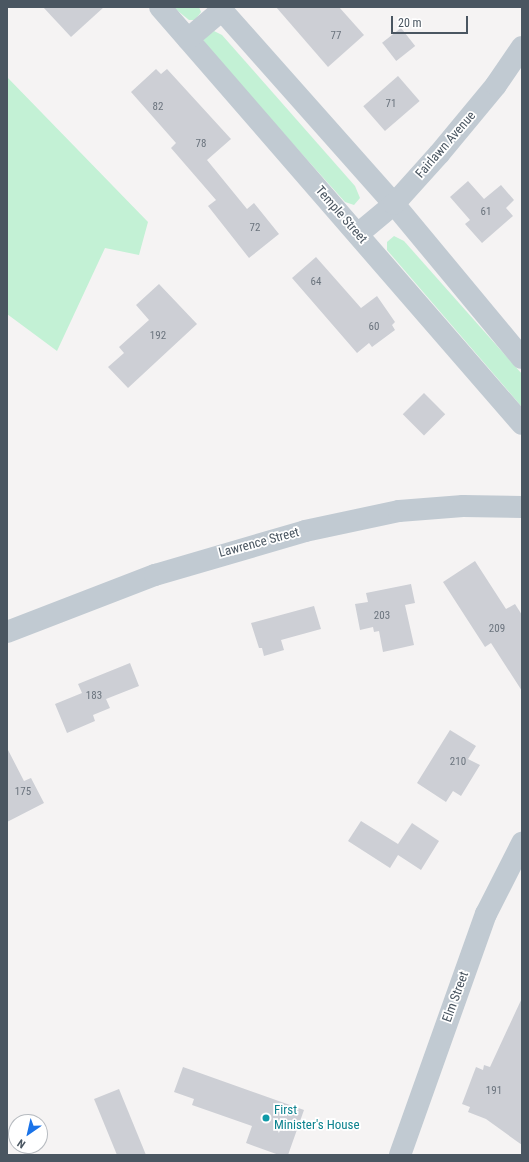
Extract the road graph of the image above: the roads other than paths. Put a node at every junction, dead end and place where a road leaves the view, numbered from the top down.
1 (160, 7) edge
2 (221, 9) edge
3 (188, 39) junction
4 (522, 47) edge
5 (394, 204) junction
6 (358, 234) junction
7 (522, 358) edge
8 (522, 424) edge
9 (522, 506) edge
10 (7, 632) edge
11 (522, 843) edge
12 (400, 1155) edge

1 - 3 street, Temple Street
2 - 3 street
2 - 5 street
3 - 6 street, Temple Street
4 - 5 street, Fairlawn Avenue
5 - 6 street, Fairlawn Avenue
5 - 7 street
6 - 8 street, Temple Street
9 - 10 street, Lawrence Street
11 - 12 street, Elm Street

